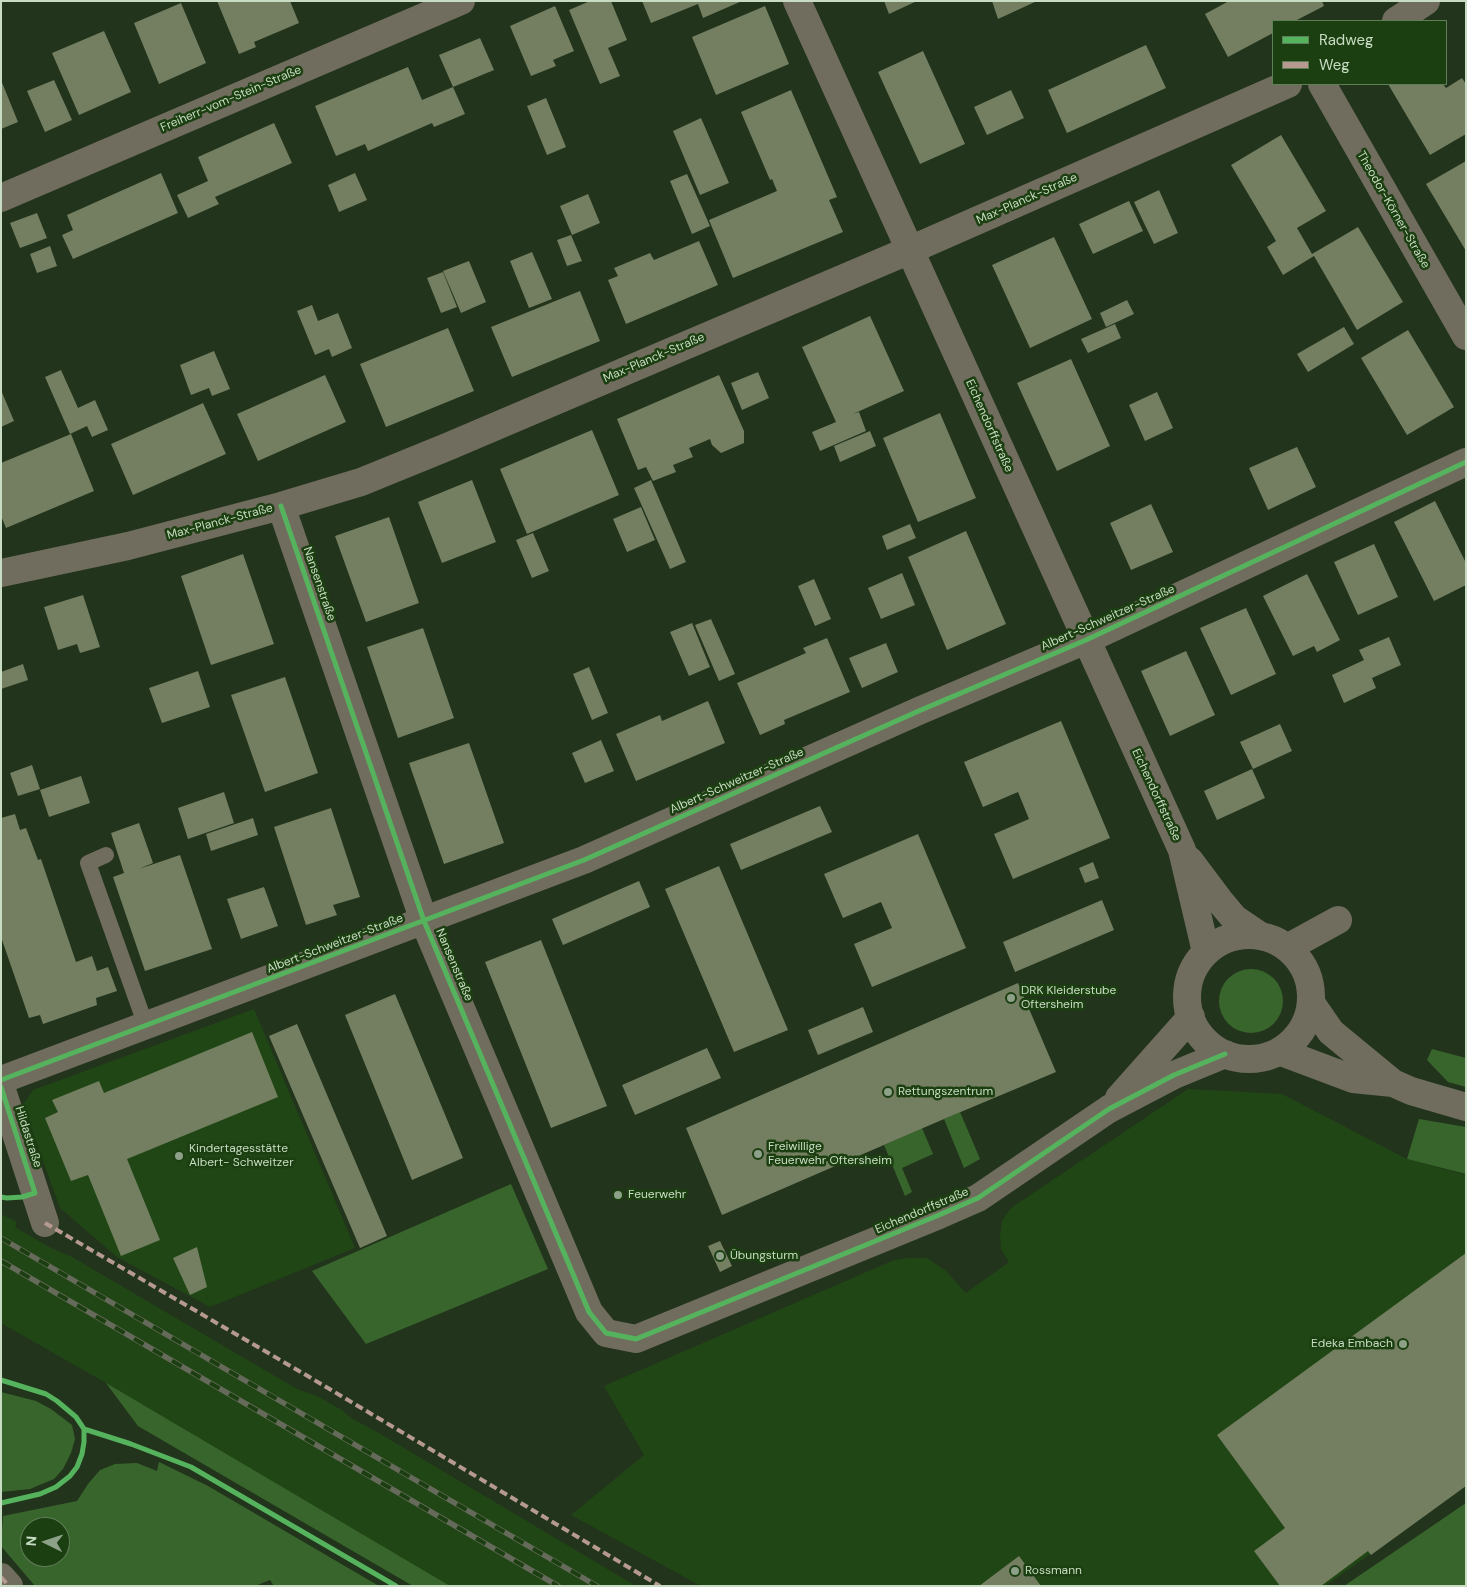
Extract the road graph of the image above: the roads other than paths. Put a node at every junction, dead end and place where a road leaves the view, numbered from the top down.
1 (460, 1) edge
2 (797, 1) edge
3 (1426, 1) edge
4 (1398, 20) edge
5 (1286, 85) edge
6 (1323, 85) edge
7 (1, 198) edge
8 (910, 250) junction
9 (1466, 336) edge
10 (1466, 462) edge
11 (281, 506) junction
12 (1, 574) edge
13 (1086, 640) junction
14 (1182, 850) junction
15 (106, 855) dead end
16 (424, 921) junction
17 (1259, 935) junction
18 (1287, 948) junction
19 (1206, 952) junction
20 (1306, 971) junction
21 (1311, 1002) junction
22 (1190, 1016) junction
23 (146, 1026) junction
24 (1281, 1052) junction
25 (1225, 1054) junction
26 (1, 1080) edge
27 (1393, 1083) junction
28 (1, 1087) edge
29 (1466, 1107) edge
30 (1109, 1109) junction
31 (45, 1223) dead end
32 (606, 1333) joint
33 (1, 1577) edge
34 (9, 1586) edge

1 - 7 street, Freiherr-vom-Stein-Straße
2 - 8 street, Eichendorffstraße
3 - 4 street
5 - 8 street, Max-Planck-Straße
6 - 9 street, Theodor-Körner-Straße
8 - 11 street, Max-Planck-Straße
8 - 13 street, Eichendorffstraße
10 - 13 street, Albert-Schweitzer-Straße
11 - 12 street, Max-Planck-Straße
11 - 16 street, Nansenstraße
13 - 14 street, Eichendorffstraße
13 - 16 street, Albert-Schweitzer-Straße
14 - 17 street, Eichendorffstraße
14 - 19 street, Eichendorffstraße
15 - 23 lane
16 - 23 street, Albert-Schweitzer-Straße
16 - 32 street, Nansenstraße
17 - 18 street
17 - 19 street
18 - 20 street
18 - 20 street
19 - 22 street
20 - 21 street
21 - 24 street
21 - 27 street
22 - 25 street
22 - 30 street, Eichendorffstraße
23 - 26 street, Albert-Schweitzer-Straße
24 - 25 street
24 - 27 street
25 - 30 street, Eichendorffstraße
27 - 29 street
28 - 31 street, Hildastraße
30 - 32 street, Eichendorffstraße
33 - 34 street

